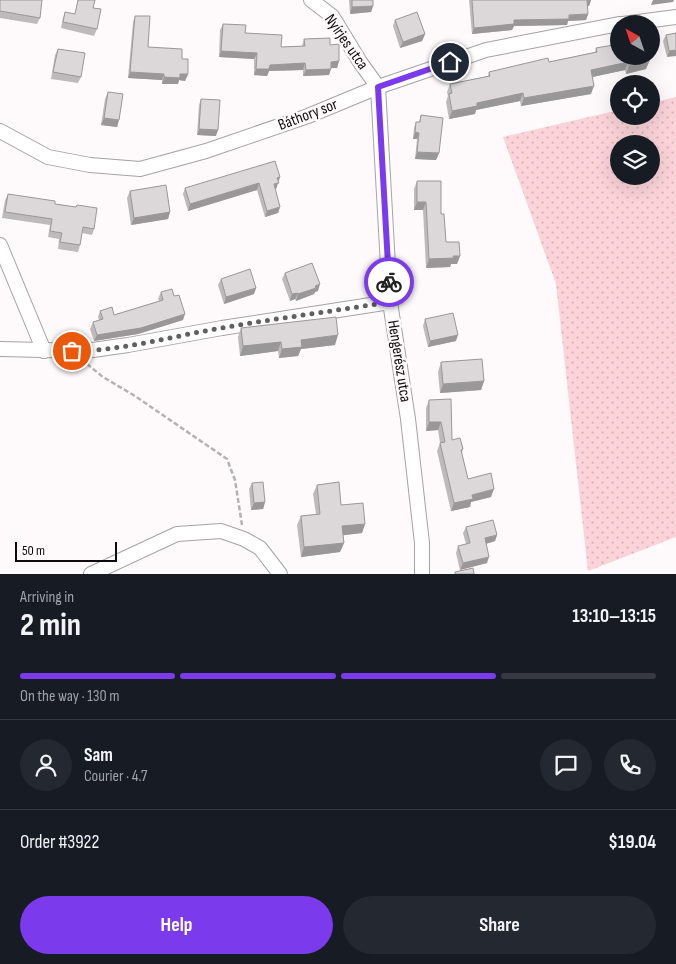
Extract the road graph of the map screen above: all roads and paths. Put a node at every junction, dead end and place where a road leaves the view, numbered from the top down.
1 (310, 0) edge
2 (676, 17) edge
3 (660, 19) edge
4 (610, 26) edge
5 (378, 87) junction
6 (0, 131) edge
7 (0, 245) edge
8 (390, 302) junction
9 (0, 349) edge
10 (44, 351) junction
11 (83, 361) dead end
12 (244, 539) junction
13 (91, 574) edge
14 (280, 574) edge
15 (422, 574) edge

1 - 5 street, Nyírjes utca
2 - 3 street
4 - 5 street, Báthory sor
5 - 6 street, Báthory sor
5 - 8 street, Hengerész utca
7 - 10 street
8 - 10 street
8 - 15 street, Hengerész utca
9 - 10 street
11 - 12 path
12 - 13 street
12 - 14 street

